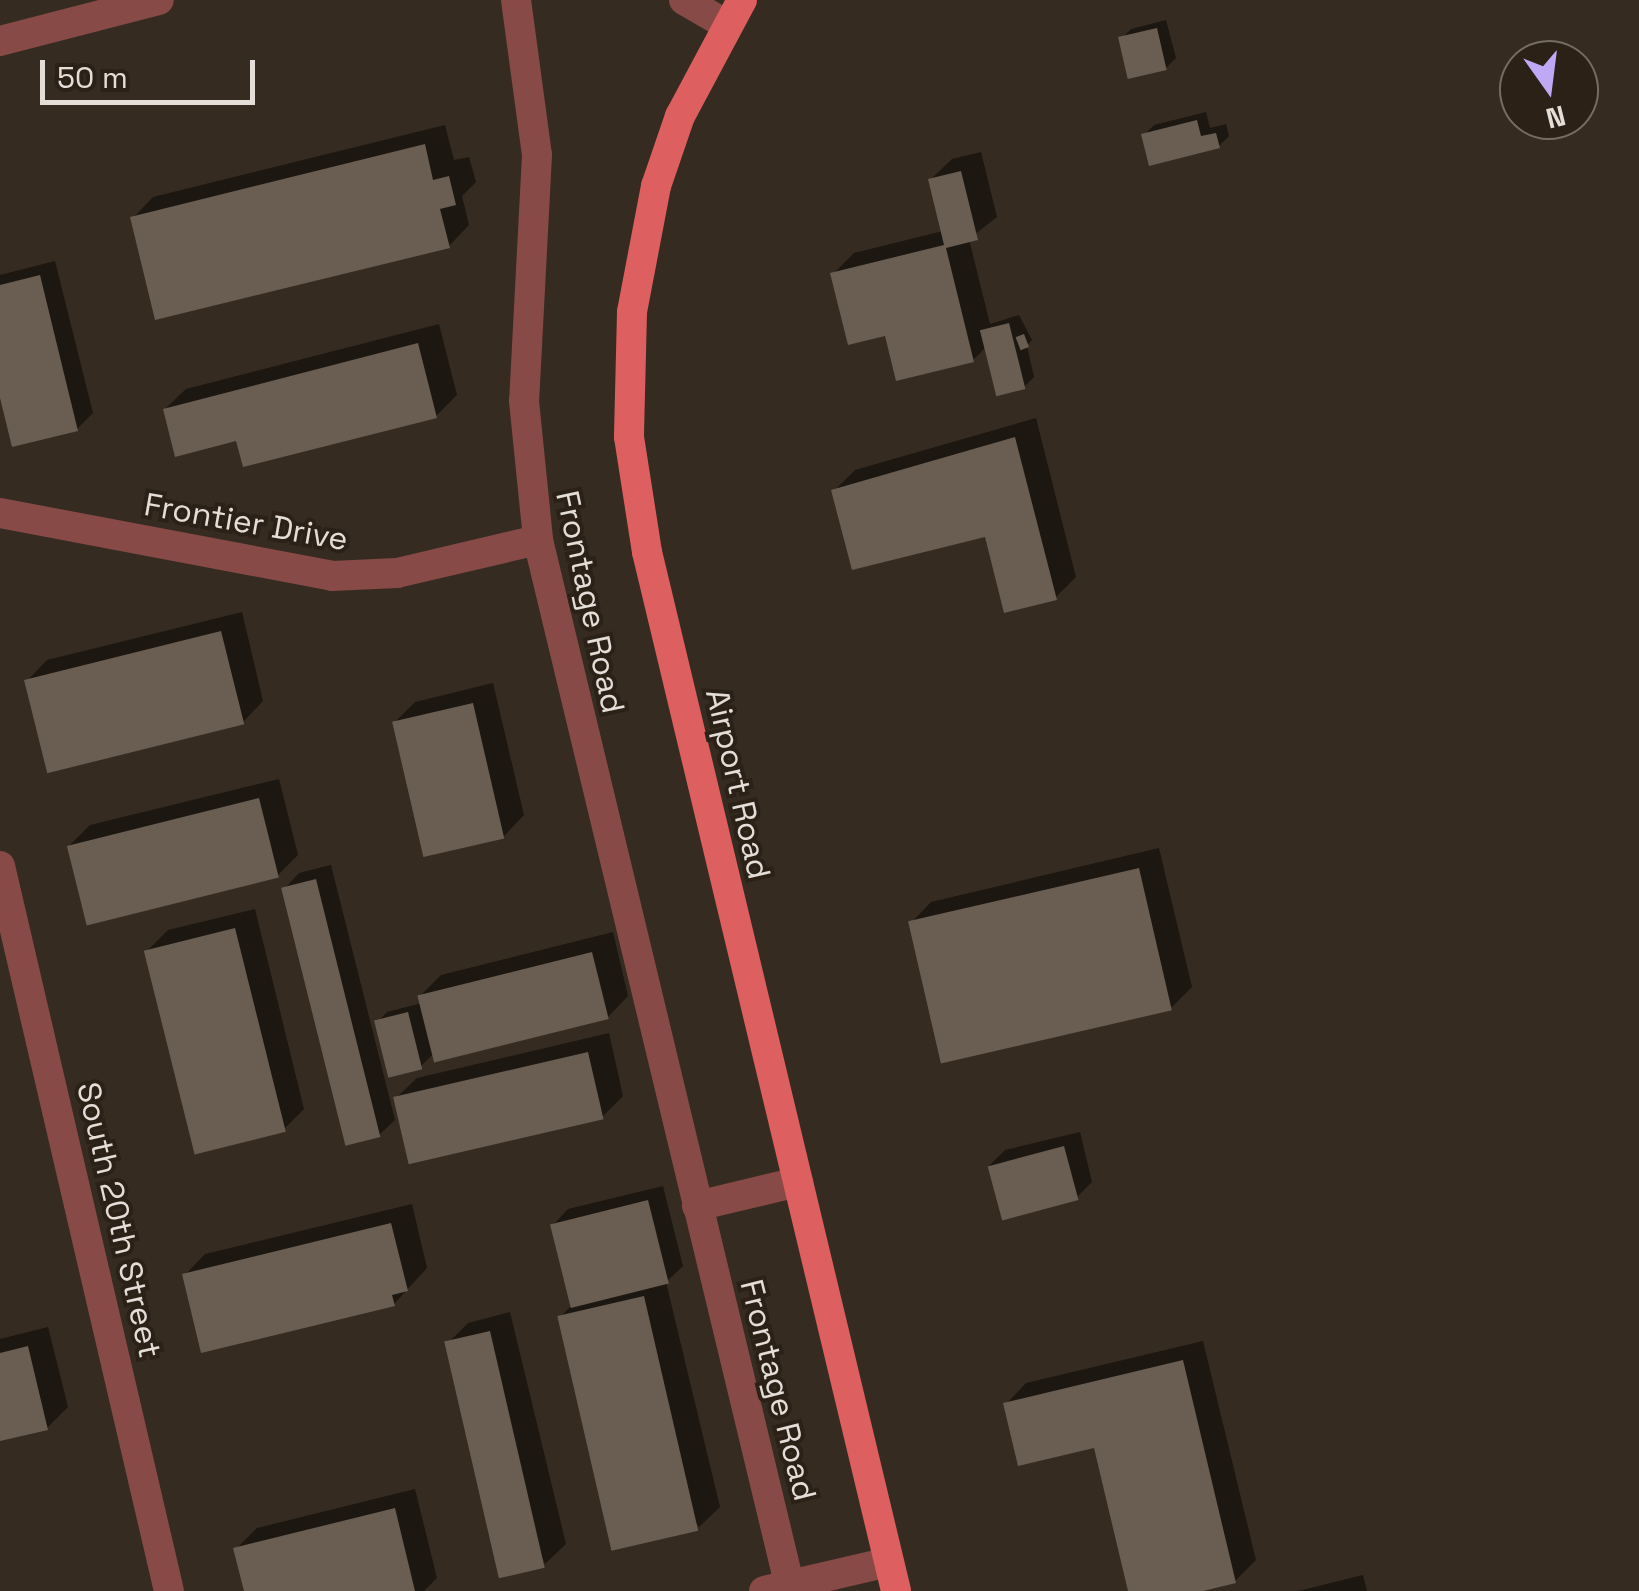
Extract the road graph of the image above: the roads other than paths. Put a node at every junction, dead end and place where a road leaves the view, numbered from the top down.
1 (158, 0) edge
2 (516, 0) edge
3 (684, 0) edge
4 (734, 12) edge
5 (0, 41) edge
6 (0, 513) edge
7 (538, 540) junction
8 (0, 866) edge
9 (798, 1182) junction
10 (697, 1206) junction
11 (892, 1576) edge
12 (781, 1589) edge
13 (169, 1591) edge

1 - 5 street
2 - 7 street, Frontage Road
3 - 4 street
4 - 9 main road, Airport Road
6 - 7 street, Frontier Drive
7 - 10 street, Frontage Road
8 - 13 street, South 20th Street
9 - 10 street
9 - 11 main road, Airport Road
10 - 12 street, Frontage Road
11 - 12 street

